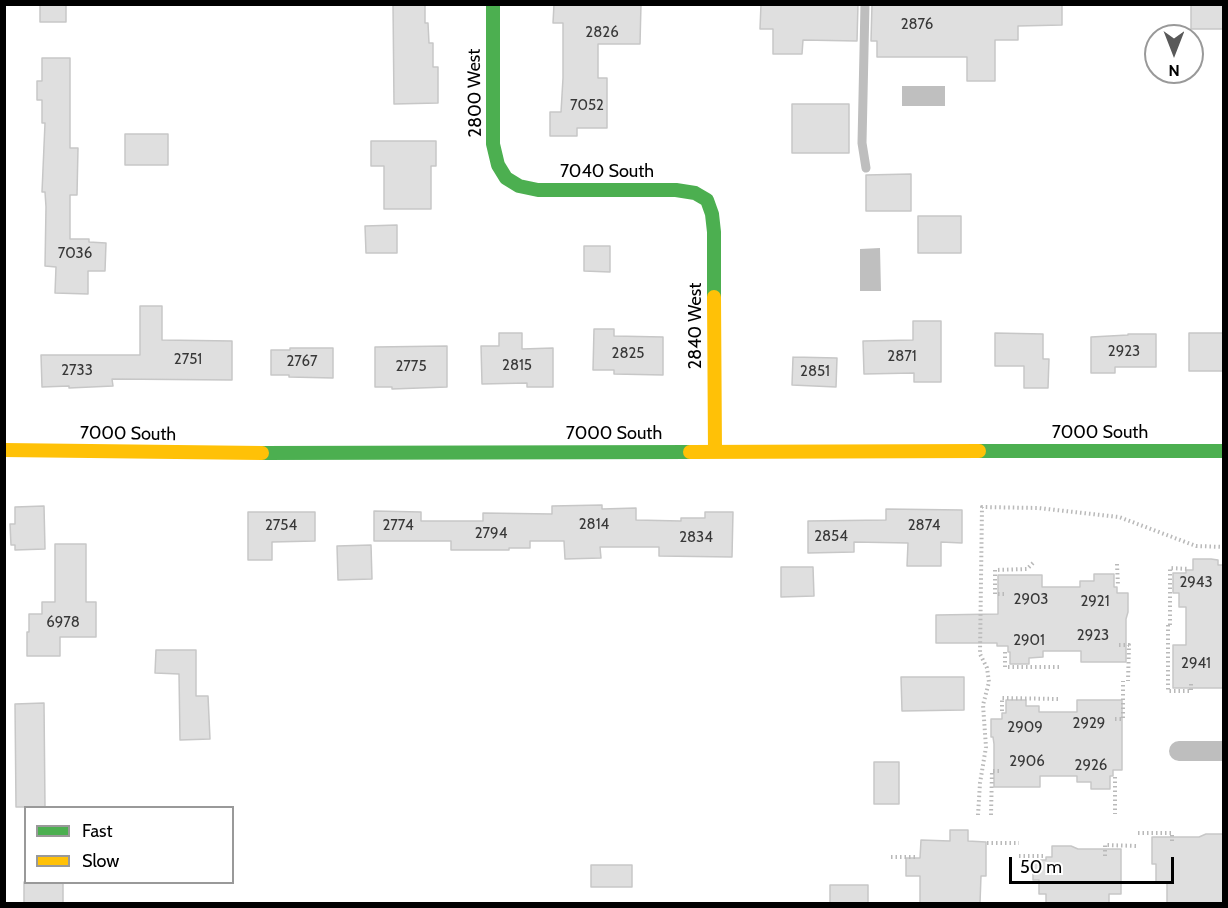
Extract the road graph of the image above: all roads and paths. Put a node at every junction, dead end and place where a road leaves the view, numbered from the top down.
1 (493, 4) edge
2 (865, 4) edge
3 (866, 168) dead end
4 (506, 178) joint
5 (707, 200) joint
6 (4, 450) edge
7 (1224, 451) edge
8 (715, 452) junction
9 (1224, 547) edge
10 (1033, 563) dead end
11 (1117, 564) dead end
12 (1189, 568) dead end
13 (1118, 586) dead end
14 (1004, 594) dead end
15 (1119, 645) dead end
16 (1005, 652) dead end
17 (1061, 667) dead end
18 (1191, 682) dead end
19 (1059, 699) dead end
20 (1002, 711) dead end
21 (1115, 719) dead end
22 (1179, 751) dead end
23 (1224, 751) edge
24 (1001, 771) dead end
25 (1115, 777) dead end
26 (1115, 814) dead end
27 (978, 815) dead end
28 (991, 815) dead end
29 (1138, 833) dead end
30 (987, 843) dead end
31 (1019, 843) dead end
32 (1172, 843) dead end
33 (1138, 846) dead end
34 (1019, 856) dead end
35 (1045, 856) dead end
36 (1105, 856) dead end
37 (891, 857) dead end
38 (916, 857) dead end

1 - 4 main road, 2800 West
2 - 3 lane
4 - 5 main road, 7040 South
5 - 8 main road, 2840 West
6 - 8 main road, 7000 South
7 - 8 main road, 7000 South
9 - 27 path
10 - 14 path
11 - 13 path
12 - 18 path
15 - 21 path
16 - 17 path
19 - 20 path
22 - 23 street
24 - 28 path
25 - 26 path
29 - 32 path
30 - 31 path
33 - 36 path
34 - 35 path
37 - 38 path

